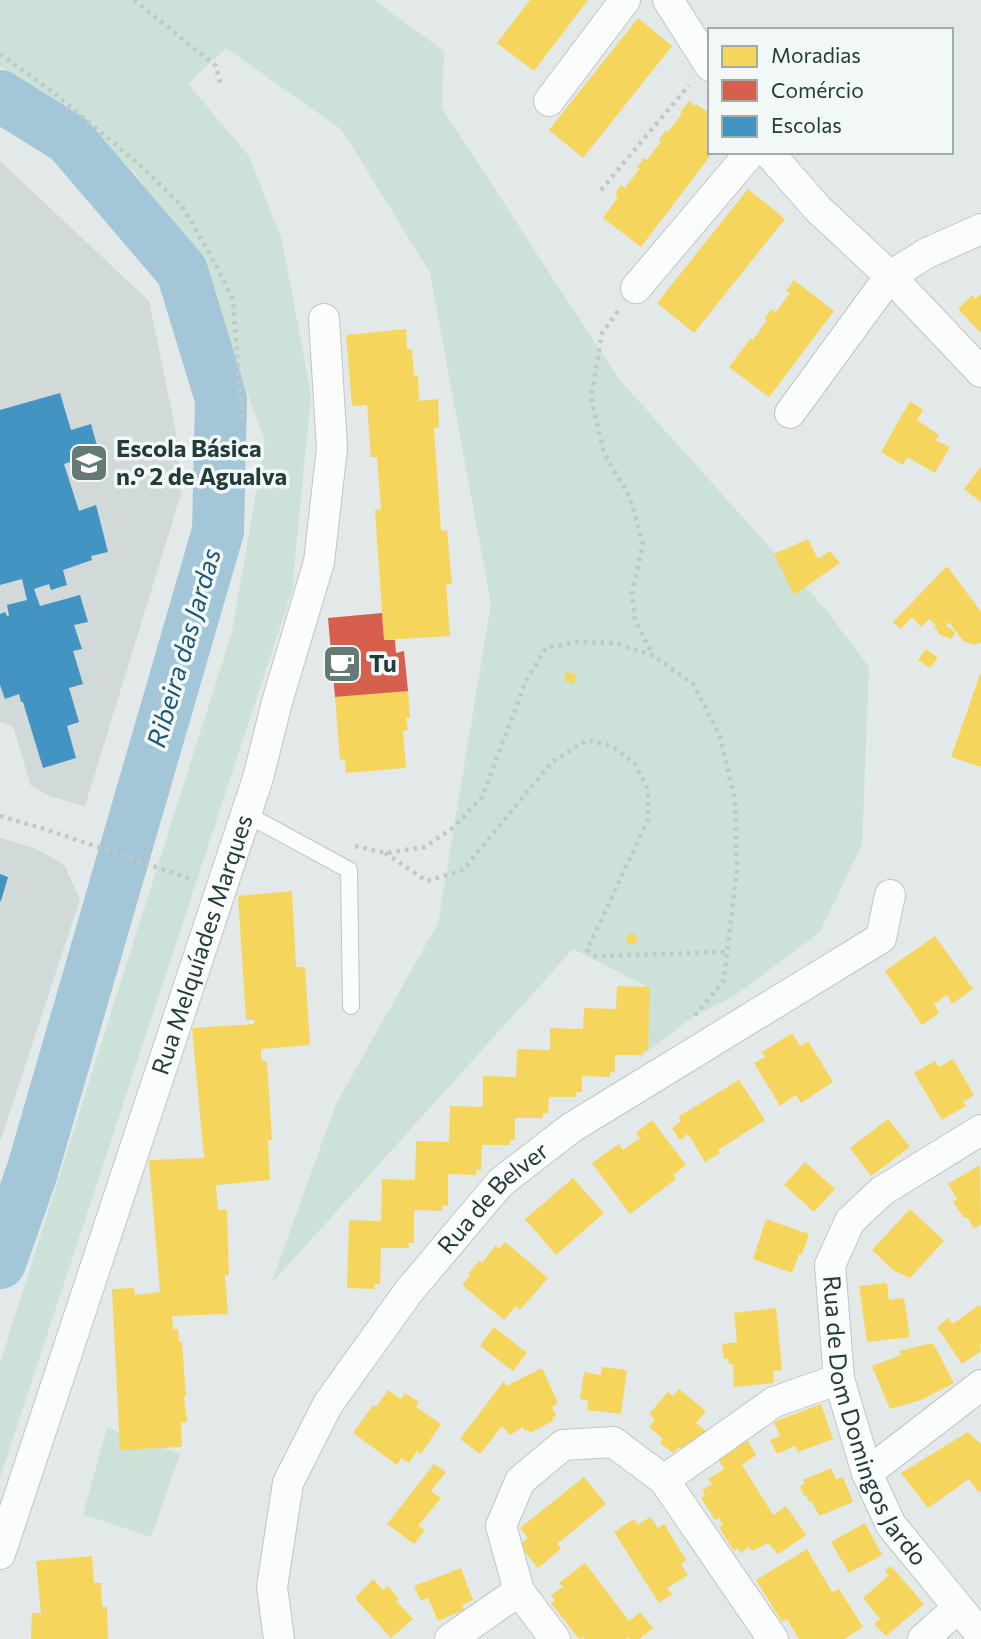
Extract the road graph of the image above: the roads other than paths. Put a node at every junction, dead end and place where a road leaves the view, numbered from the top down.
1 (625, 0) edge
2 (668, 0) edge
3 (708, 63) edge
4 (550, 101) dead end
5 (749, 154) edge
6 (770, 154) edge
7 (981, 229) edge
8 (890, 276) junction
9 (636, 288) road end
10 (324, 319) dead end
11 (981, 372) edge
12 (790, 413) dead end
13 (246, 814) junction
14 (890, 895) dead end
15 (351, 1006) dead end
16 (981, 1129) edge
17 (839, 1379) junction
18 (981, 1385) edge
19 (867, 1473) junction
20 (664, 1480) junction
21 (0, 1554) edge
22 (519, 1591) junction
23 (958, 1608) junction
24 (981, 1635) edge
25 (279, 1639) edge
26 (450, 1639) edge
27 (555, 1639) edge
28 (774, 1639) edge
29 (923, 1639) edge

1 - 4 street
2 - 3 street
5 - 9 street
6 - 8 street
7 - 8 street
8 - 11 street
8 - 12 street
10 - 13 street, Rua Melquíades Marques
13 - 15 lane
13 - 21 street, Rua Melquíades Marques
14 - 25 street, Rua de Belver
16 - 17 street, Rua de Dom Domingos Jardo
17 - 19 street, Rua de Dom Domingos Jardo
17 - 20 street
18 - 19 street
19 - 23 street, Rua de Dom Domingos Jardo
20 - 22 street
20 - 28 street
22 - 26 street
22 - 27 street
23 - 24 street, Rua de Dom Domingos Jardo
23 - 29 street

